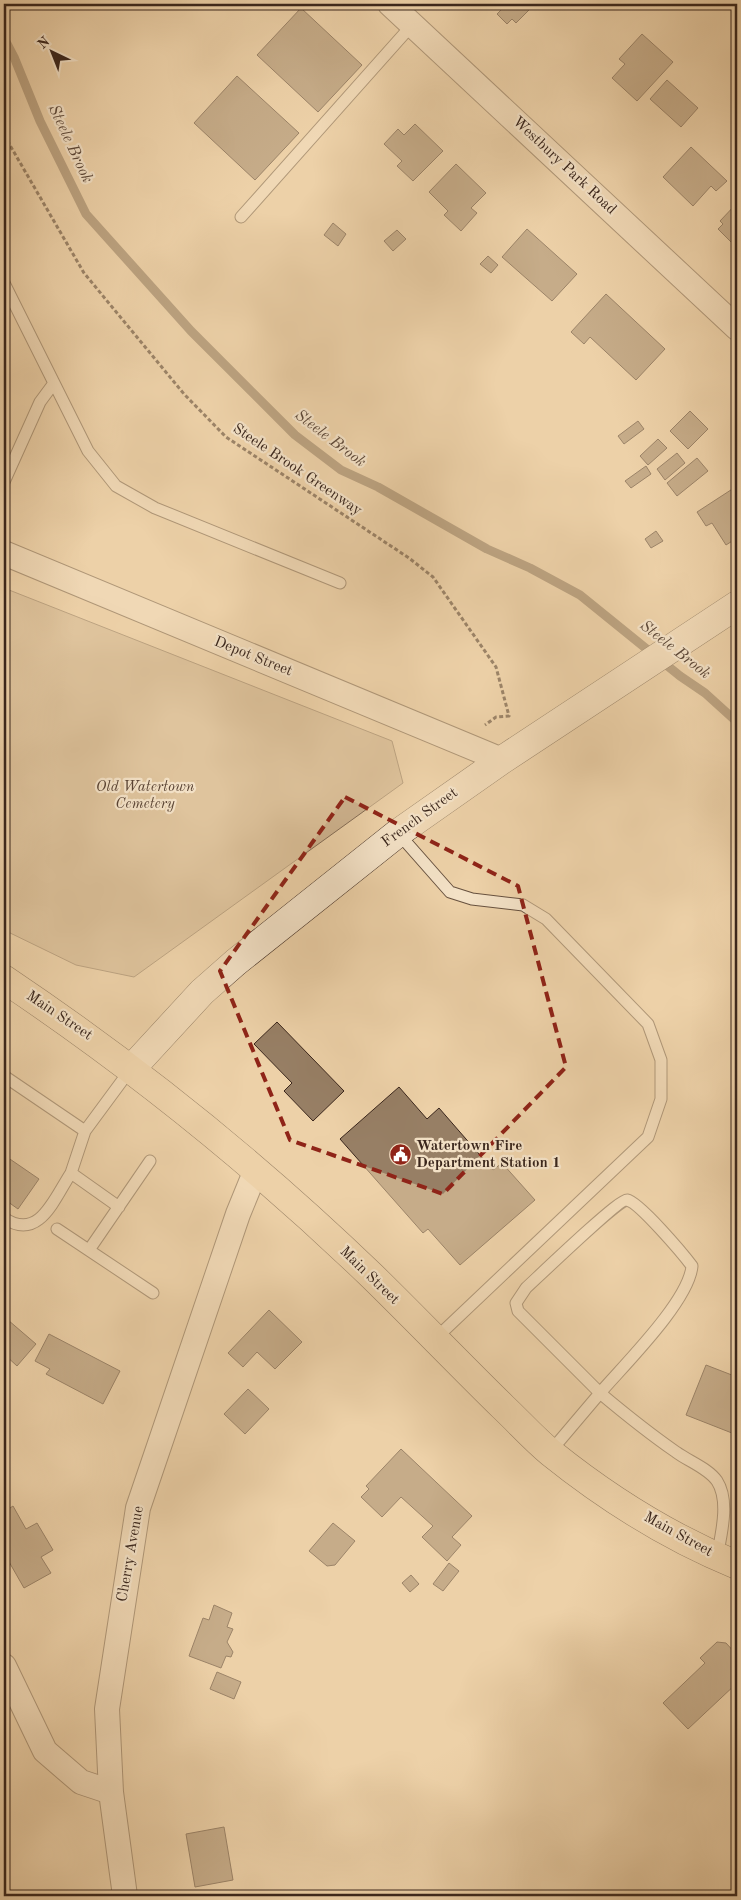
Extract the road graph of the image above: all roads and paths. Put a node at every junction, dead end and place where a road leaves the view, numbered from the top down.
1 (390, 4) edge
2 (412, 25) junction
3 (4, 135) edge
4 (241, 217) dead end
5 (4, 283) edge
6 (737, 328) edge
7 (54, 383) junction
8 (4, 482) edge
9 (4, 553) edge
10 (340, 583) dead end
11 (737, 605) edge
12 (496, 717) dead end
13 (502, 760) junction
14 (398, 833) junction
15 (4, 979) edge
16 (132, 1068) junction
17 (4, 1076) edge
18 (85, 1131) junction
19 (150, 1161) dead end
20 (256, 1170) junction
21 (71, 1173) junction
22 (119, 1207) junction
23 (4, 1218) edge
24 (57, 1228) dead end
25 (89, 1250) junction
26 (153, 1293) dead end
27 (434, 1340) junction
28 (600, 1394) junction
29 (550, 1452) junction
30 (727, 1561) edge
31 (4, 1666) edge
32 (111, 1792) junction
33 (125, 1896) edge

1 - 2 street, Westbury Park Road
2 - 4 lane
2 - 6 street, Westbury Park Road
3 - 12 path, Steele Brook Greenway
5 - 7 lane
7 - 8 lane
7 - 10 lane
9 - 13 street, Depot Street
11 - 13 street, French Street
13 - 14 street, French Street
14 - 16 street, French Street
14 - 27 lane
15 - 16 main road, Main Street
16 - 18 lane
16 - 20 main road, Main Street
17 - 18 lane
18 - 21 lane
19 - 22 lane
20 - 27 main road, Main Street
20 - 32 street, Cherry Avenue
21 - 22 lane
21 - 23 lane
22 - 25 lane
24 - 25 lane
25 - 26 lane
27 - 29 main road, Main Street
28 - 28 lane
28 - 29 lane
28 - 30 lane
29 - 30 main road, Main Street
31 - 32 street
32 - 33 street, Cherry Avenue

